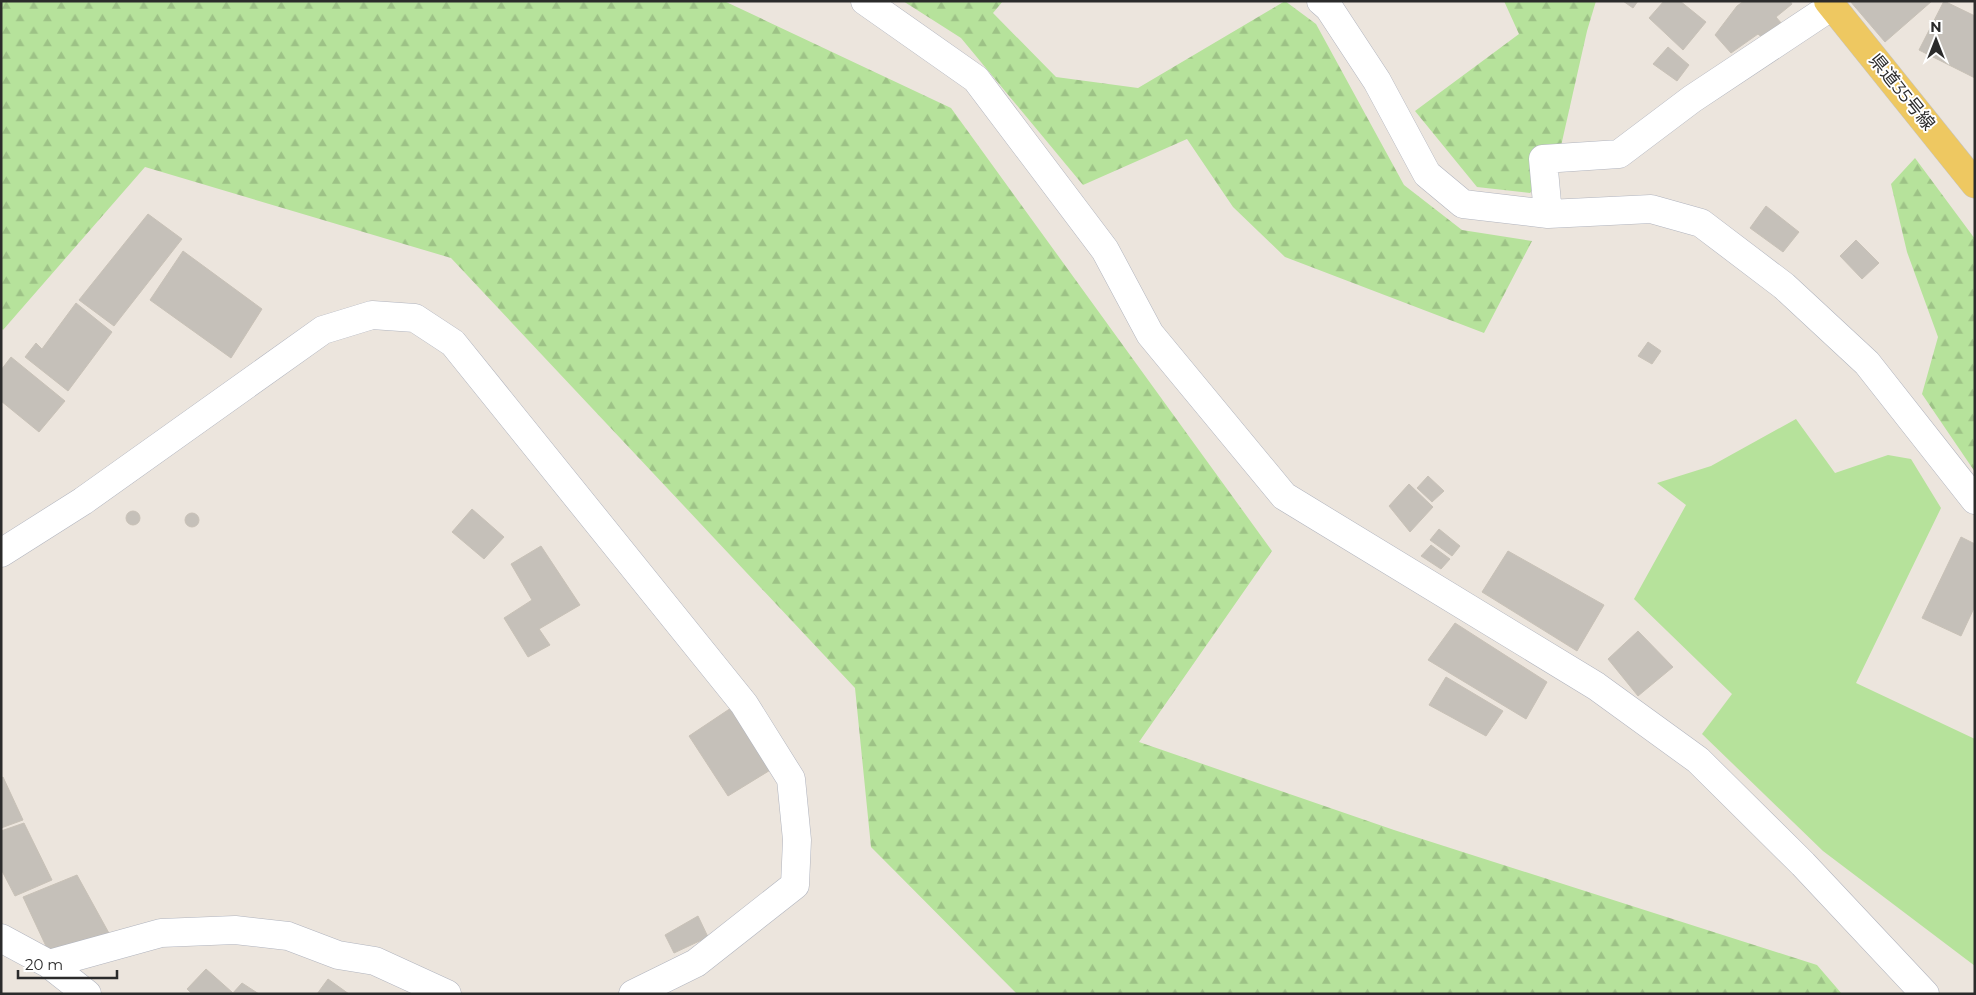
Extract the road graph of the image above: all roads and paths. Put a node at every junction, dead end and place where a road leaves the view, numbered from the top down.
1 (865, 1) edge
2 (1321, 1) edge
3 (1830, 4) edge
4 (1975, 184) edge
5 (1548, 214) junction
6 (1975, 500) edge
7 (1, 554) edge
8 (1, 938) edge
9 (49, 964) junction
10 (87, 994) edge
11 (447, 994) edge
12 (633, 994) edge
13 (1925, 994) edge

1 - 13 street
2 - 5 street
3 - 4 main road, 県道35号線
3 - 5 street
5 - 6 street
7 - 12 street
8 - 9 street
9 - 10 street
9 - 11 street

